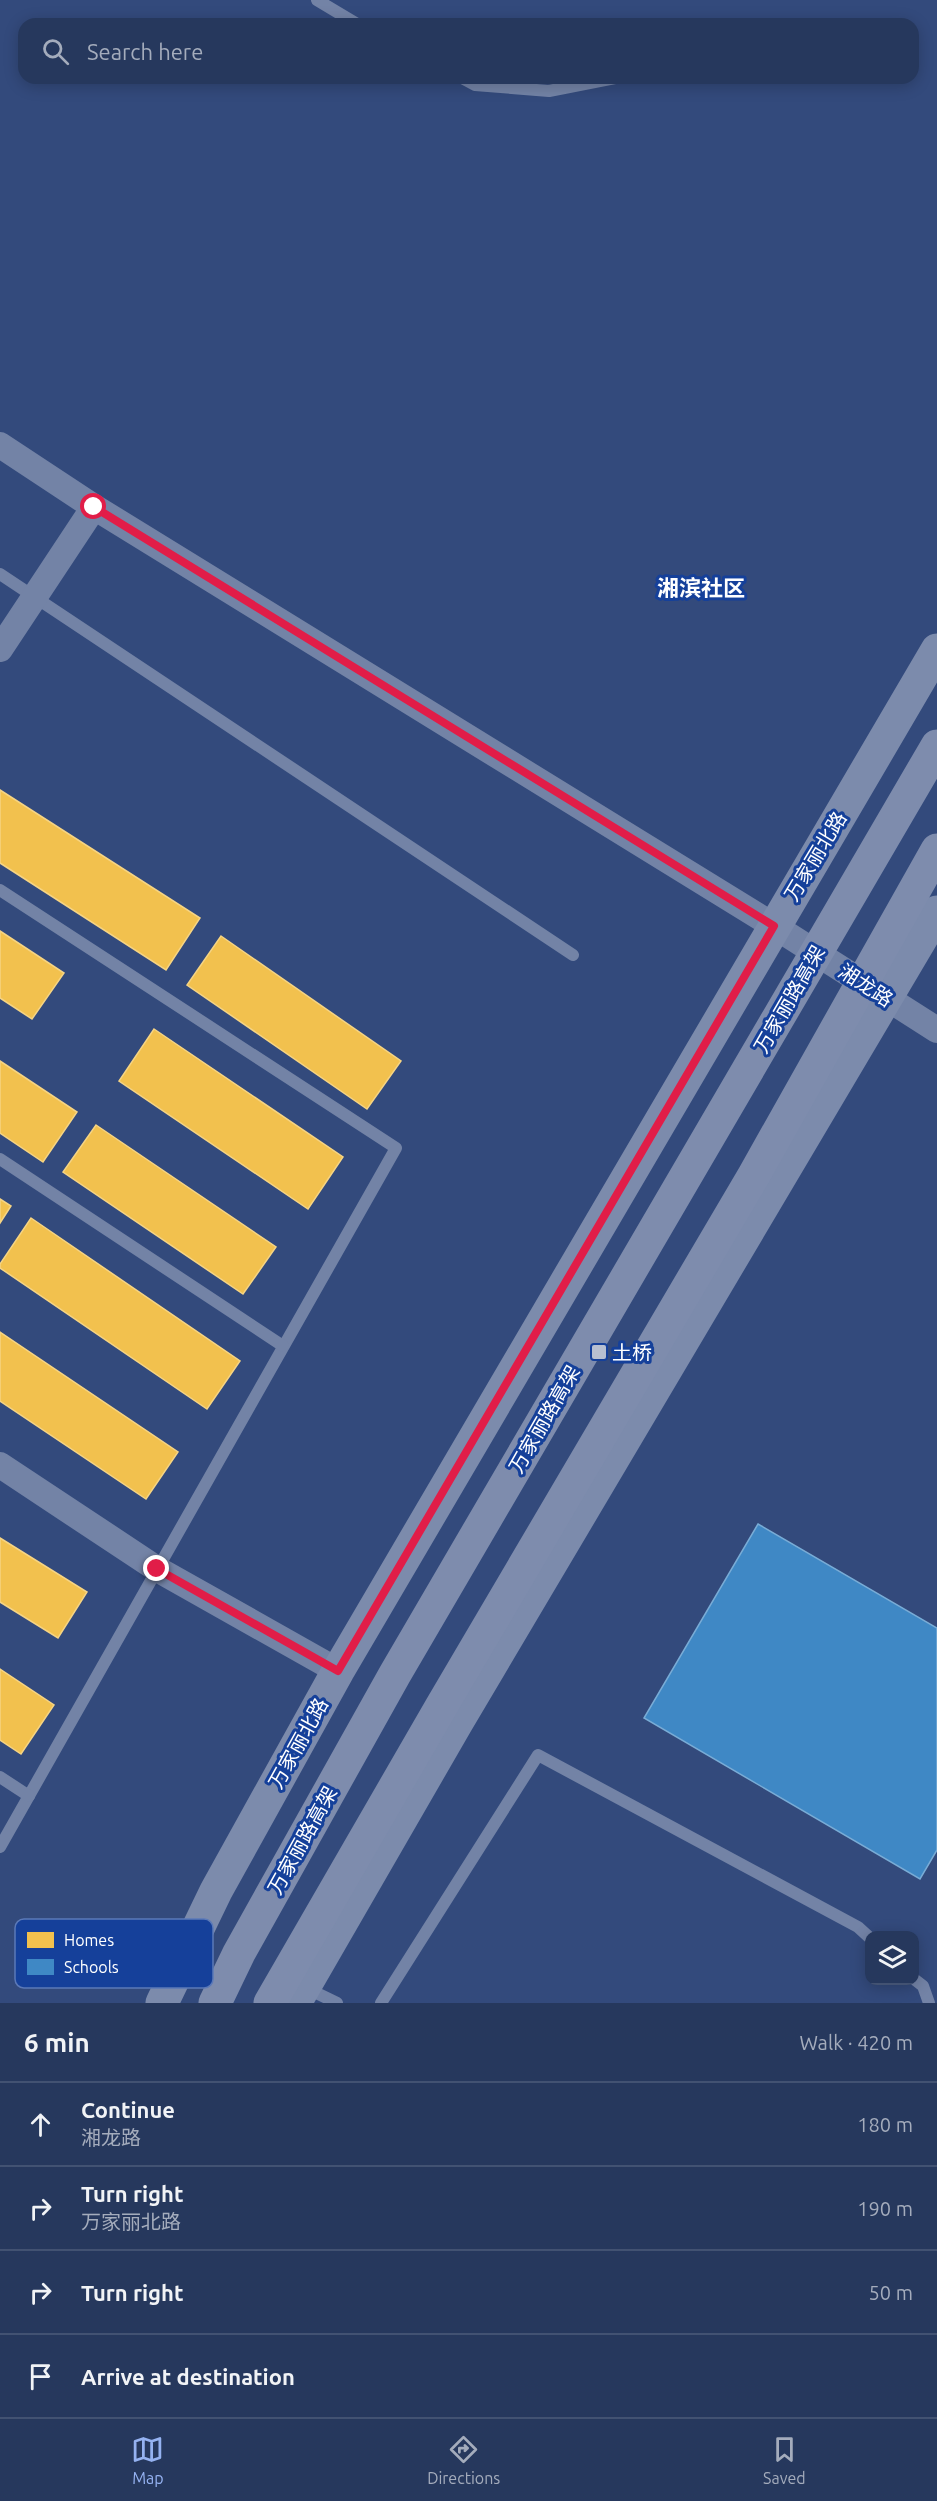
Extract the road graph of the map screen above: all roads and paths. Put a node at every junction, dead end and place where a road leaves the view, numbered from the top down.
1 (317, 0) edge
2 (347, 18) edge
3 (475, 84) edge
4 (585, 84) edge
5 (0, 445) edge
6 (94, 507) junction
7 (0, 574) edge
8 (35, 597) junction
9 (0, 649) edge
10 (937, 650) edge
11 (937, 746) edge
12 (937, 850) edge
13 (0, 890) edge
14 (937, 912) edge
15 (774, 926) junction
16 (573, 955) dead end
17 (886, 999) junction
18 (937, 1030) edge
19 (0, 1159) edge
20 (284, 1346) junction
21 (0, 1465) edge
22 (157, 1569) junction
23 (338, 1671) junction
24 (0, 1777) edge
25 (29, 1796) junction
26 (0, 1847) edge
27 (202, 1919) edge
28 (865, 1933) edge
29 (919, 1982) edge
30 (169, 1988) edge
31 (300, 1995) edge
32 (162, 2003) edge
33 (215, 2003) edge
34 (270, 2003) edge
35 (338, 2003) edge
36 (381, 2003) edge
37 (929, 2003) edge

1 - 2 lane
3 - 4 lane
5 - 6 street, 湘龙路
6 - 8 street
6 - 15 street, 湘龙路
7 - 8 lane
8 - 9 street
8 - 16 lane
10 - 15 main road, 万家丽北路
11 - 33 highway, 万家丽路高架
12 - 34 highway
13 - 20 lane
14 - 17 main road
15 - 17 street, 湘龙路
15 - 23 main road, 万家丽北路
17 - 18 street, 湘龙路
17 - 31 main road
19 - 20 lane
20 - 22 lane
21 - 22 street
22 - 23 street
22 - 25 lane
23 - 27 main road, 万家丽北路
24 - 25 lane
25 - 26 lane
28 - 36 lane
29 - 37 lane
30 - 32 main road, 万家丽北路
31 - 35 lane

